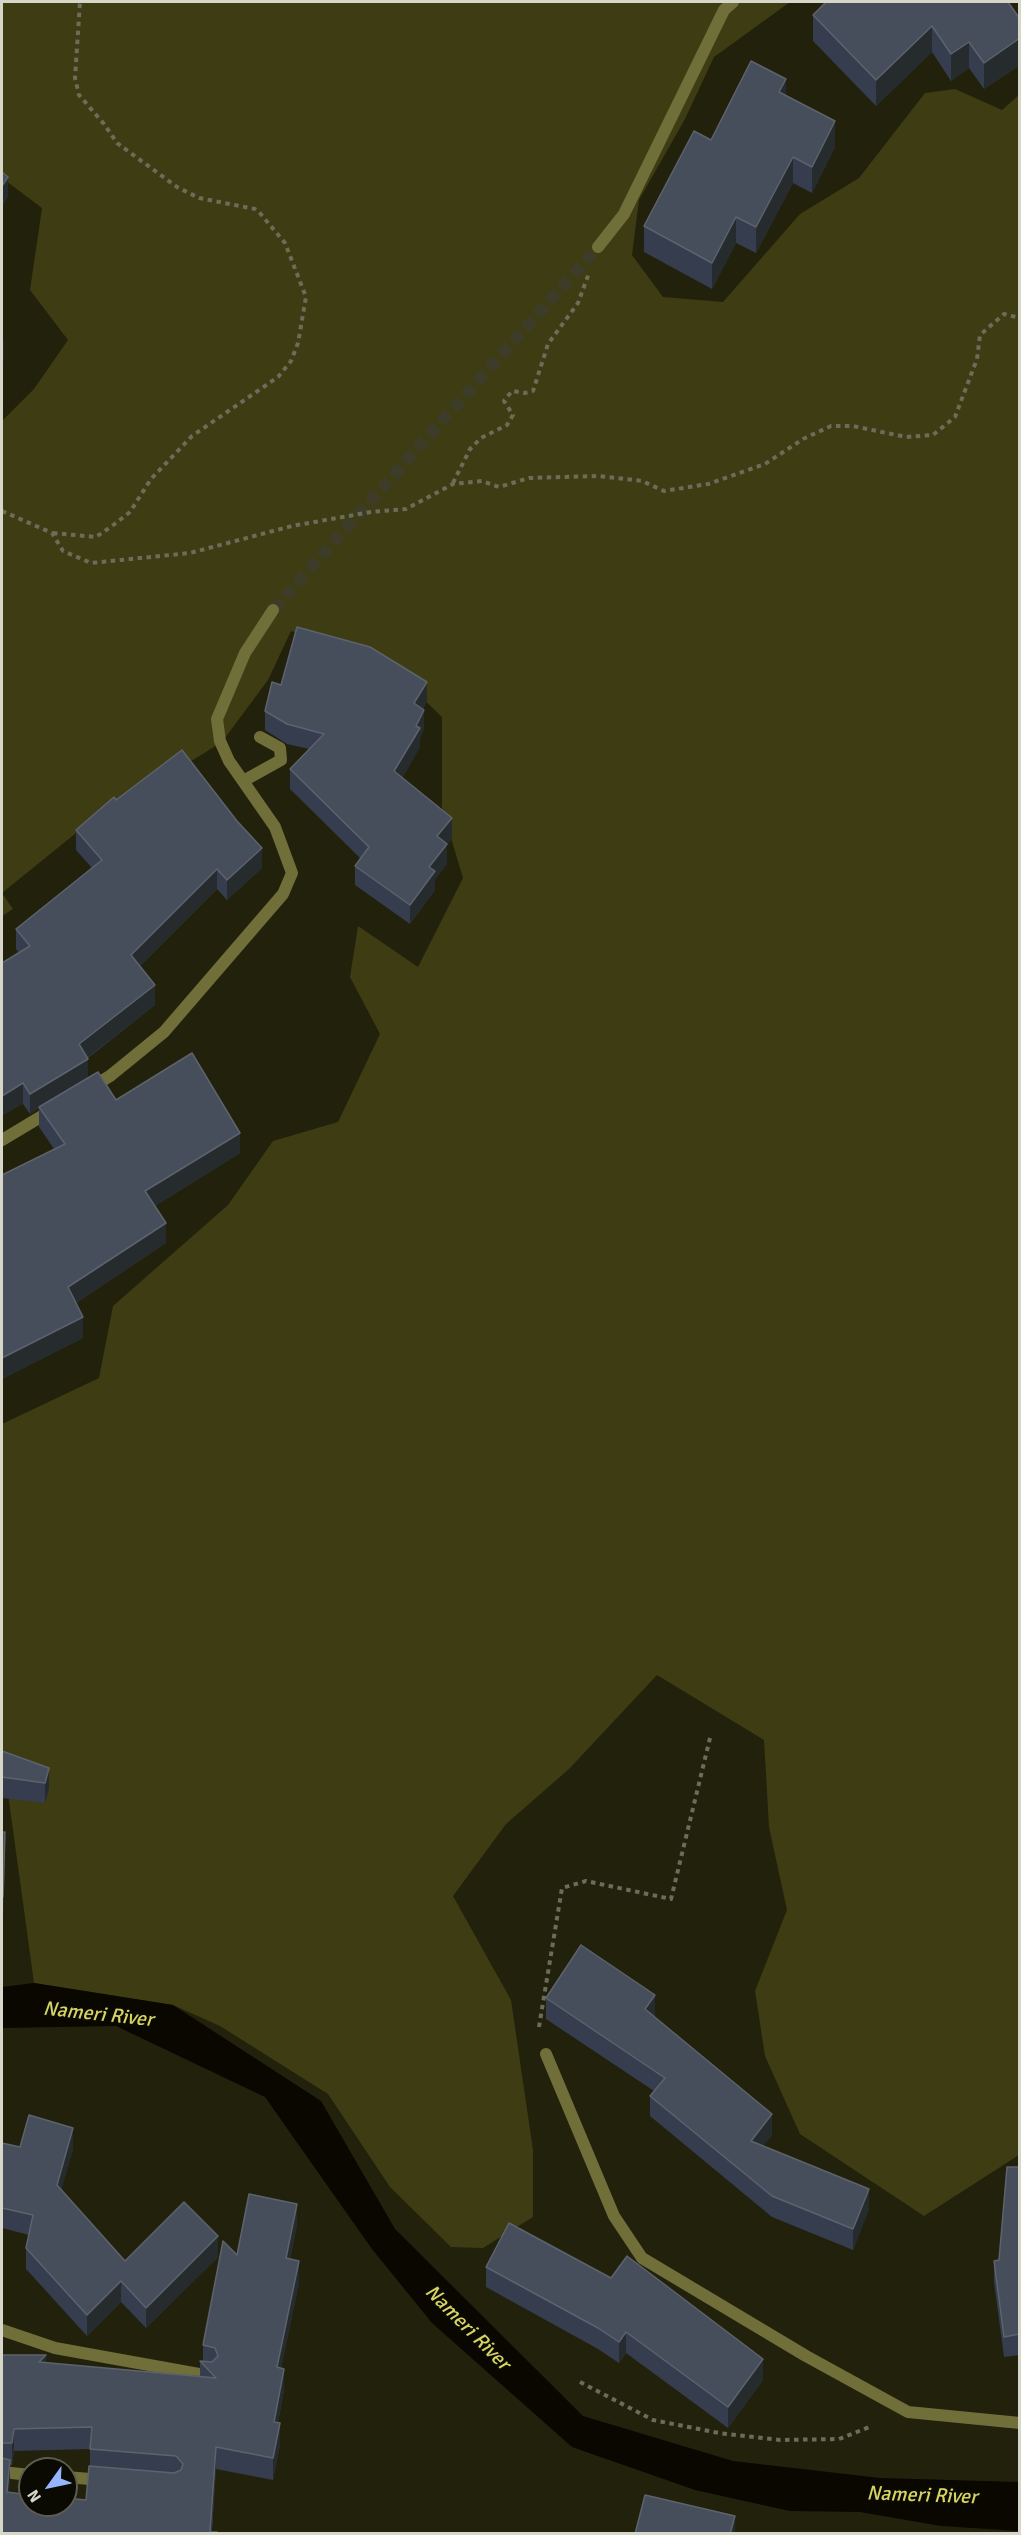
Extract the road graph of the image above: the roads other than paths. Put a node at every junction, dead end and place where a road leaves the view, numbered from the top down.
1 (733, 2) edge
2 (598, 247) tunnel mouth
3 (273, 610) tunnel mouth
4 (260, 737) dead end
5 (245, 780) junction
6 (81, 1093) edge
7 (61, 1105) edge
8 (2, 1140) edge
9 (546, 2054) road end
10 (2, 2330) edge
11 (210, 2376) edge
12 (1020, 2423) edge
13 (2, 2472) edge
14 (18, 2474) edge
15 (78, 2478) edge
16 (121, 2482) edge

1 - 2 street
3 - 5 street
4 - 5 street
5 - 6 street
7 - 8 street
9 - 12 street
10 - 11 street
13 - 14 street
15 - 16 street

